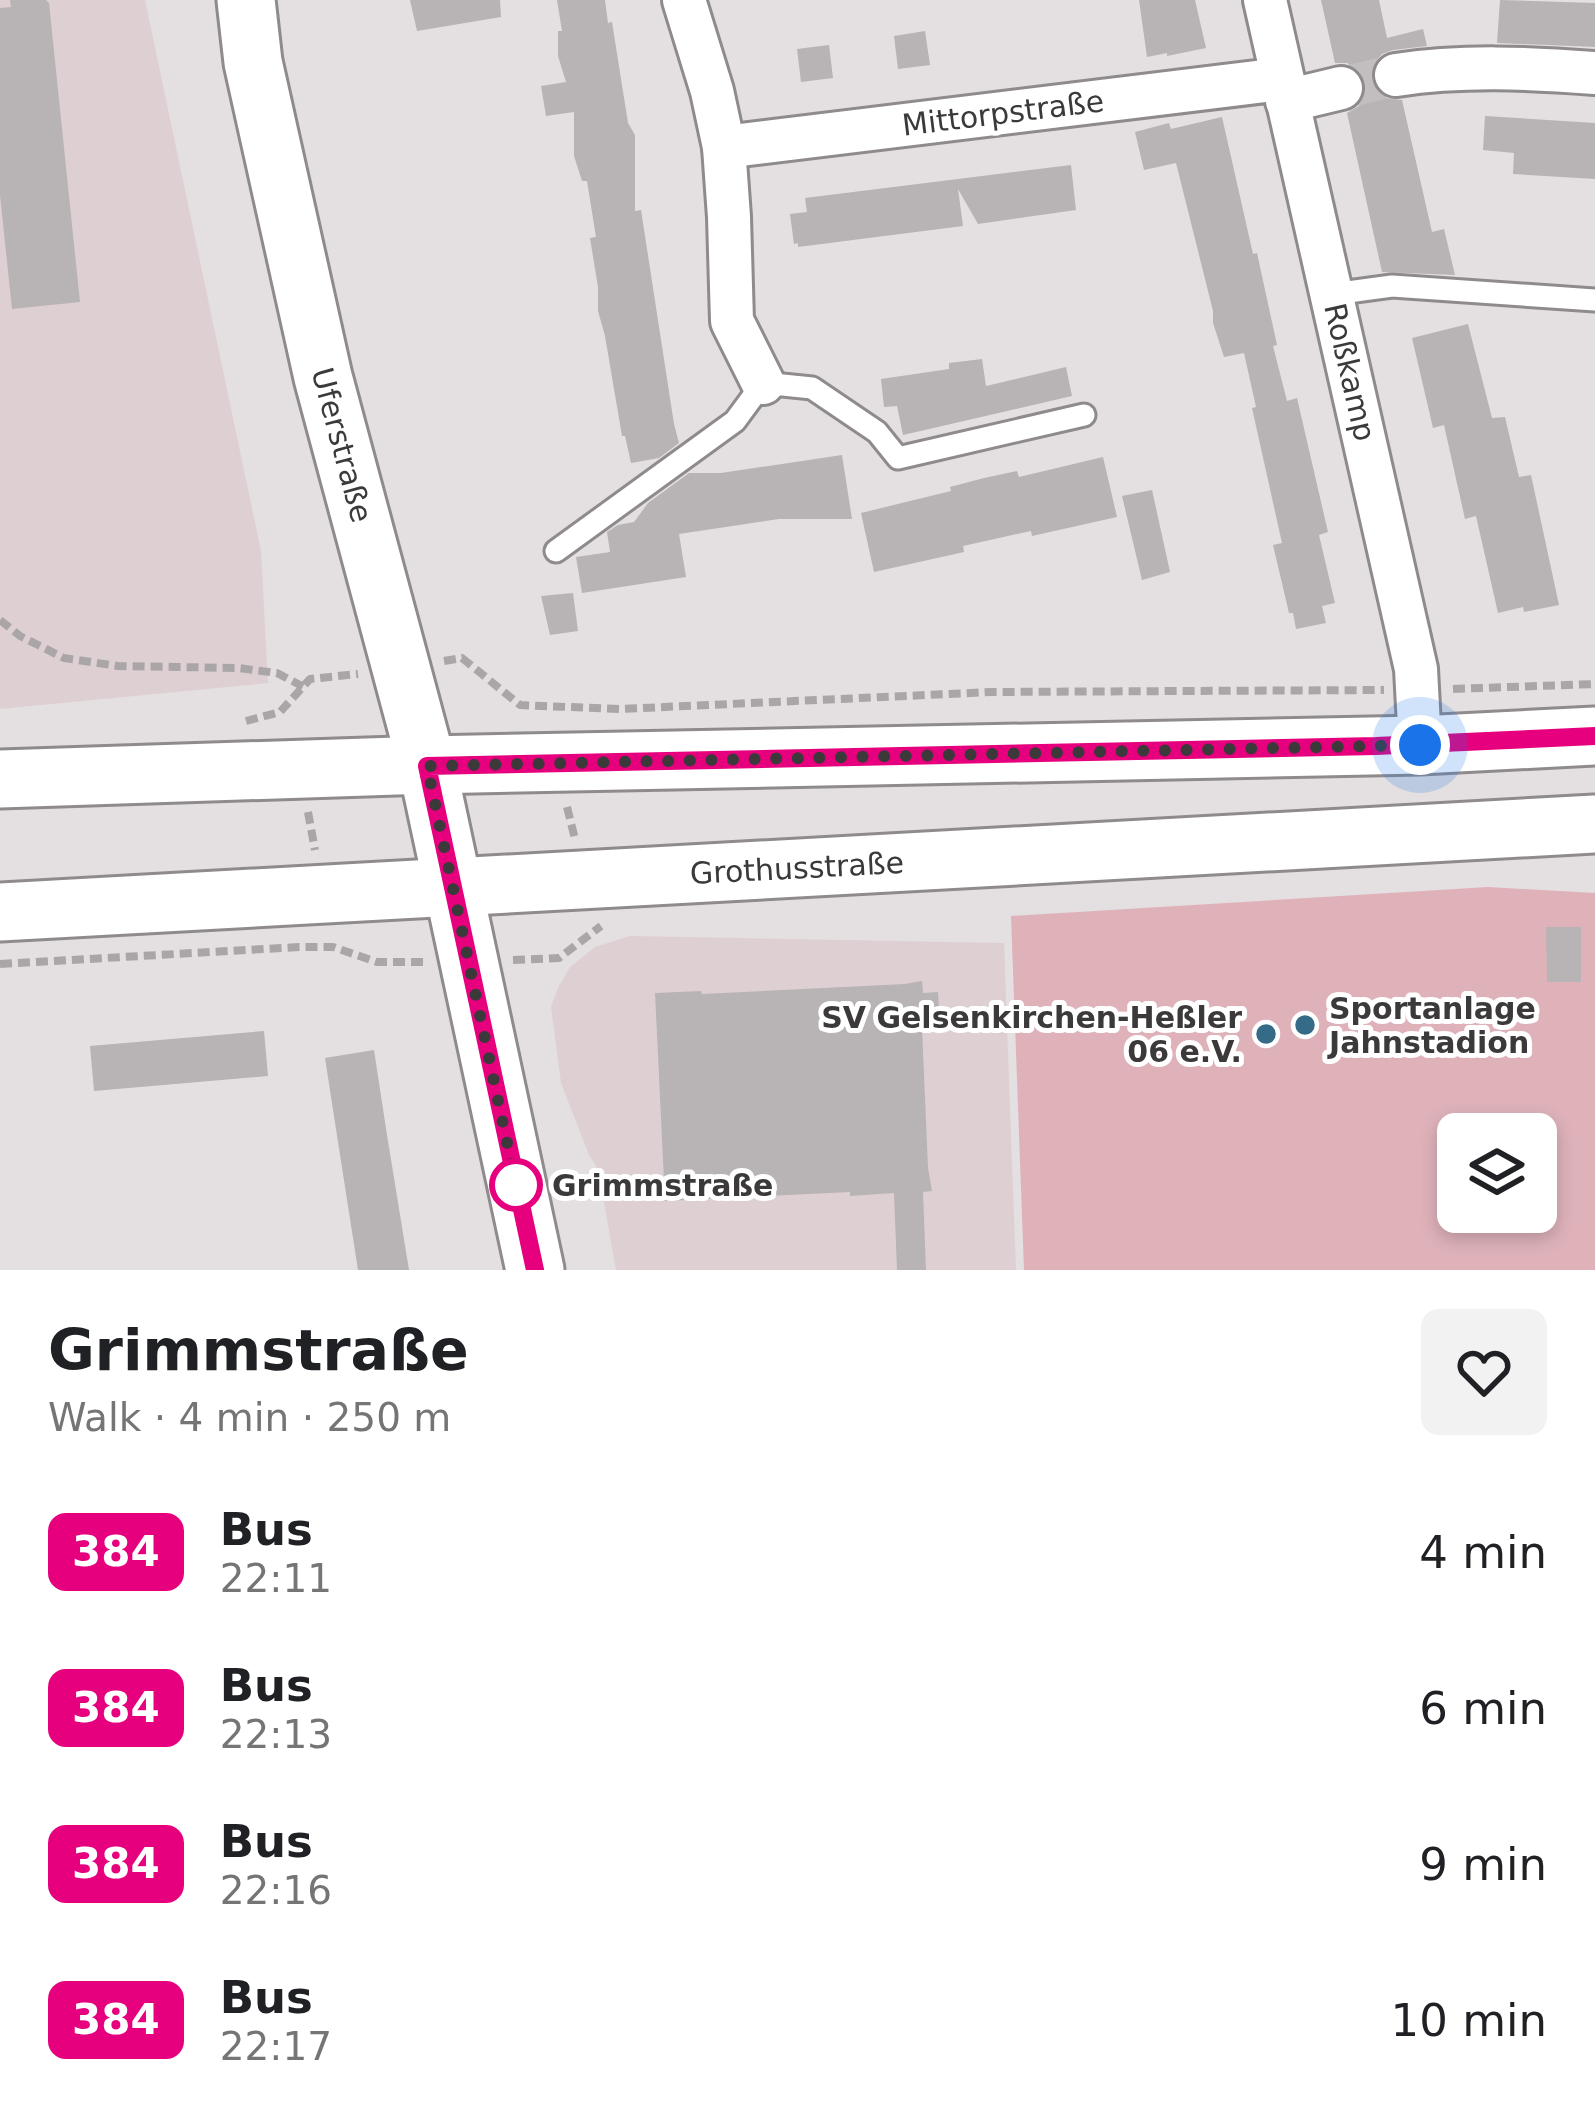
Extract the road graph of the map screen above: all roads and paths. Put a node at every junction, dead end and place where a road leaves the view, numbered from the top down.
1 (246, 0) edge
2 (684, 0) edge
3 (1265, 0) edge
4 (1595, 73) edge
5 (1396, 75) tunnel mouth
6 (1341, 88) tunnel mouth
7 (1284, 90) junction
8 (724, 147) junction
9 (1333, 294) junction
10 (1595, 300) edge
11 (763, 383) junction
12 (1084, 416) dead end
13 (556, 551) dead end
14 (0, 620) edge
15 (448, 660) dead end
16 (1595, 684) edge
17 (304, 687) dead end
18 (1441, 689) dead end
19 (1403, 690) dead end
20 (1595, 736) edge
21 (1420, 745) junction
22 (427, 766) junction
23 (0, 779) edge
24 (304, 794) dead end
25 (1595, 824) edge
26 (317, 861) dead end
27 (452, 886) junction
28 (0, 912) edge
29 (418, 962) dead end
30 (0, 964) edge
31 (535, 1270) edge

1 - 22 main road, Uferstraße
2 - 8 street
3 - 7 street, Roßkamp
4 - 5 street
6 - 7 street, Mittorpstraße
7 - 8 street, Mittorpstraße
7 - 9 street, Roßkamp
8 - 11 street
9 - 10 lane
9 - 21 street, Roßkamp
11 - 12 lane
11 - 13 lane
14 - 17 path
15 - 19 path
16 - 18 path
20 - 21 main road
21 - 22 main road
22 - 23 main road
22 - 27 main road, Uferstraße
24 - 26 path
25 - 27 main road, Grothusstraße
27 - 28 main road, Grothusstraße
27 - 31 main road
29 - 30 path

